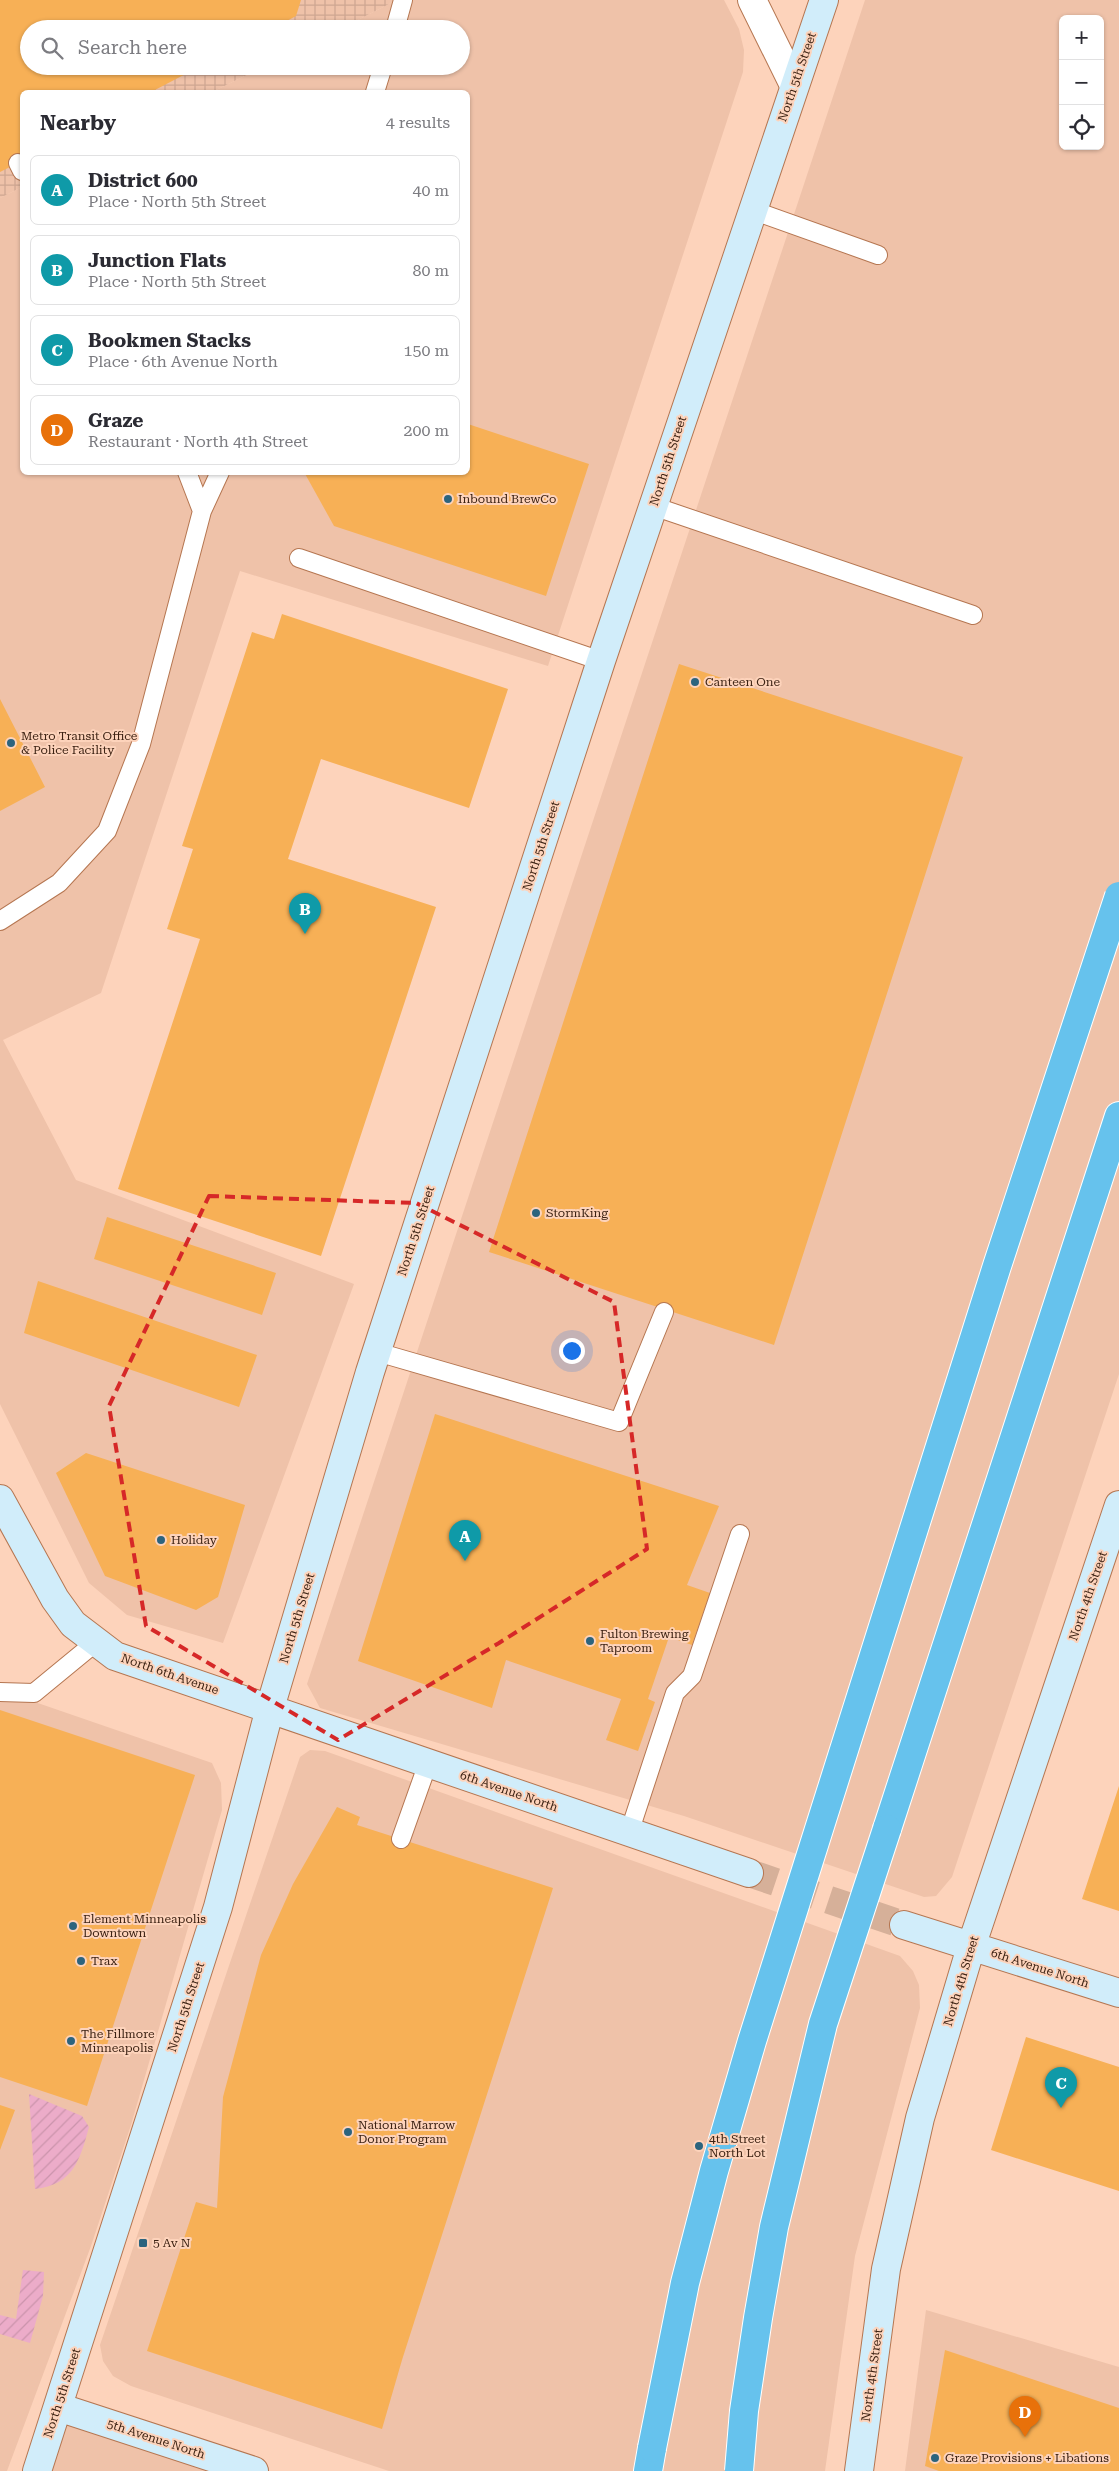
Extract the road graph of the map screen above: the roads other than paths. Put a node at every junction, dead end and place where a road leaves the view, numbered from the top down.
1 (403, 0) edge
2 (752, 0) edge
3 (824, 0) edge
4 (397, 20) edge
5 (380, 75) edge
6 (794, 85) junction
7 (376, 90) edge
8 (752, 210) junction
9 (878, 255) dead end
10 (188, 475) edge
11 (219, 475) edge
12 (653, 506) junction
13 (202, 511) junction
14 (299, 558) dead end
15 (973, 615) dead end
16 (601, 661) junction
17 (1119, 896) edge
18 (0, 921) edge
19 (1119, 1116) edge
20 (664, 1312) dead end
21 (377, 1352) junction
22 (0, 1499) edge
23 (1119, 1505) edge
24 (740, 1534) dead end
25 (96, 1642) junction
26 (0, 1692) edge
27 (270, 1708) junction
28 (428, 1763) junction
29 (629, 1833) junction
30 (401, 1839) dead end
31 (748, 1873) tunnel mouth
32 (904, 1925) tunnel mouth
33 (971, 1947) junction
34 (1119, 1993) edge
35 (58, 2407) junction
36 (650, 2464) edge
37 (37, 2471) edge
38 (254, 2471) edge
39 (739, 2471) edge
40 (859, 2471) edge

1 - 4 lane
2 - 6 street
3 - 6 street, North 5th Street
5 - 7 lane
6 - 8 street, North 5th Street
8 - 9 lane
8 - 12 street, North 5th Street
10 - 13 lane
11 - 13 lane
12 - 15 lane
12 - 16 street, North 5th Street
13 - 18 lane
14 - 16 lane
16 - 21 street, North 5th Street
17 - 36 highway, bridge
19 - 39 highway, bridge
20 - 21 lane
21 - 27 street, North 5th Street
22 - 25 street, North 6th Avenue
23 - 33 street, North 4th Street
24 - 29 lane
25 - 26 lane
25 - 27 street, North 6th Avenue
27 - 28 street, 6th Avenue North
27 - 35 street, North 5th Street
28 - 29 street, 6th Avenue North
28 - 30 lane
29 - 31 street, 6th Avenue North
32 - 33 street, 6th Avenue North
33 - 34 street, 6th Avenue North
33 - 40 street, North 4th Street
35 - 37 street, North 5th Street
35 - 38 street, 5th Avenue North

